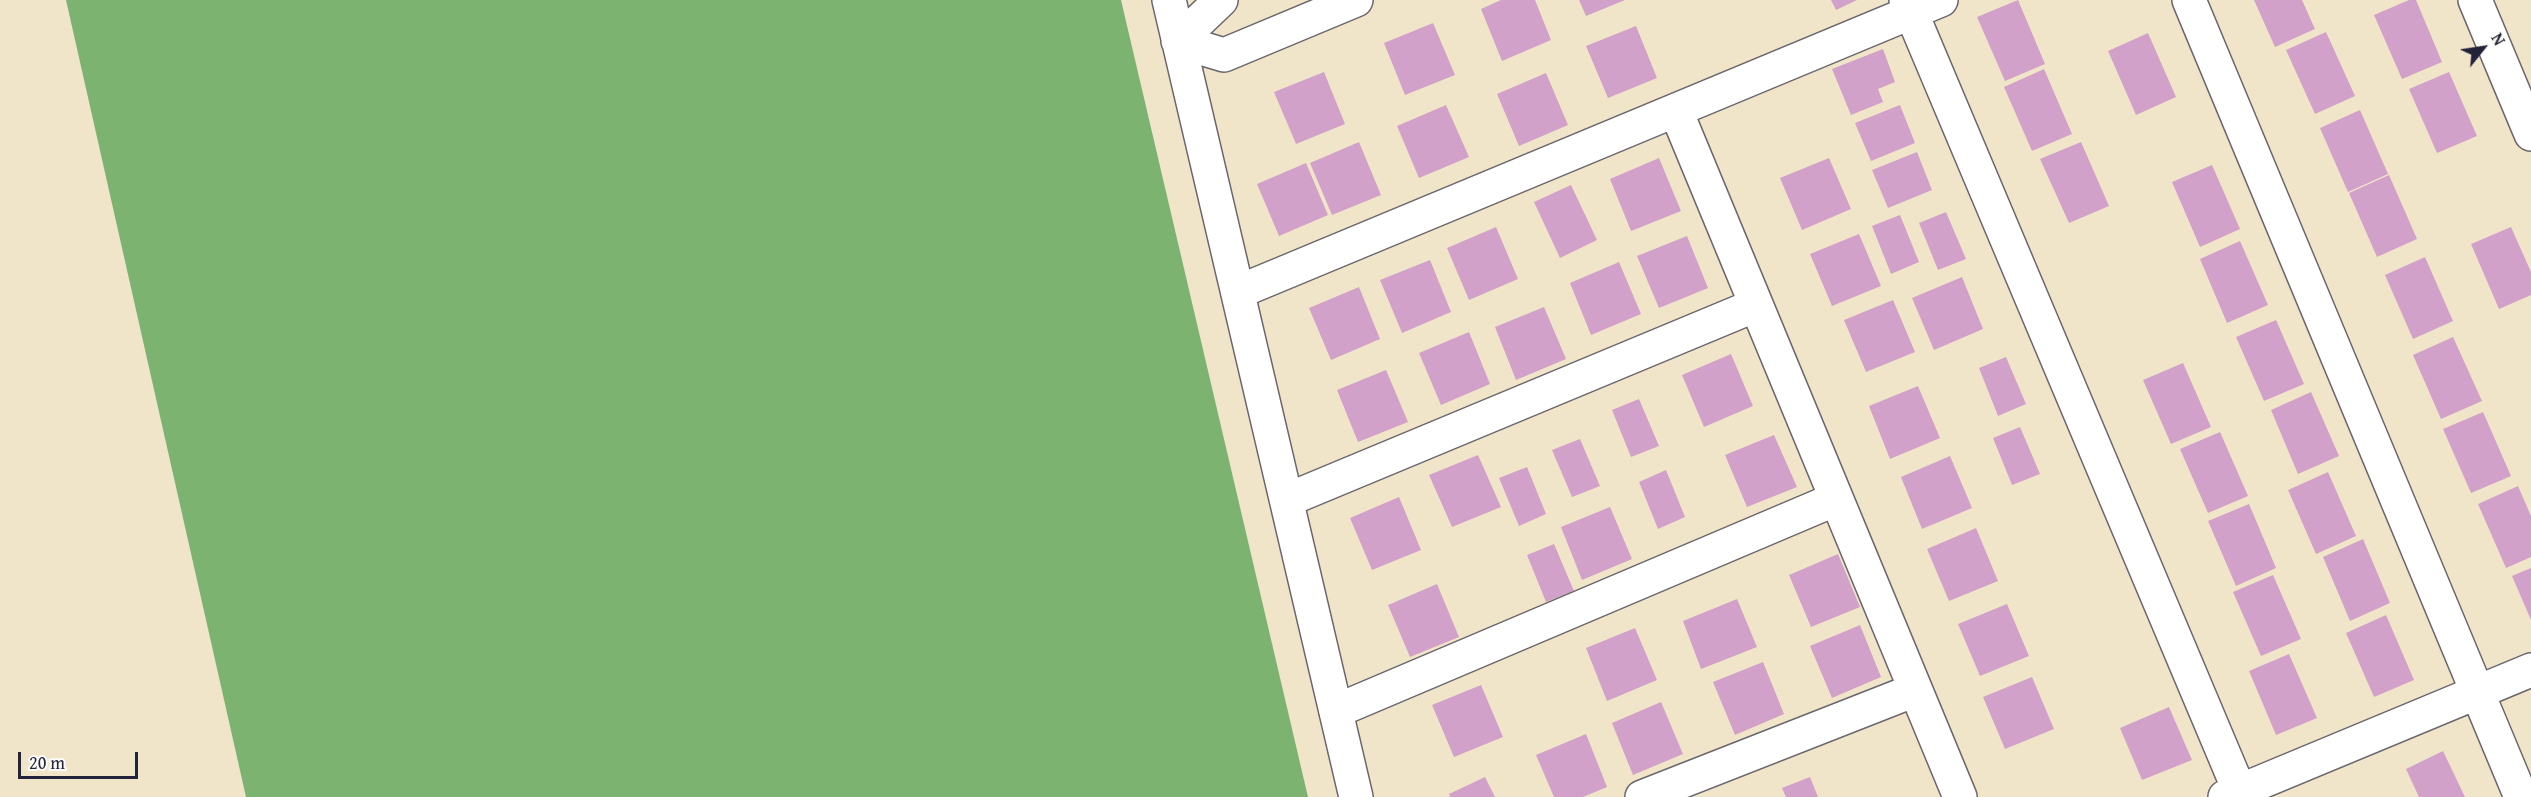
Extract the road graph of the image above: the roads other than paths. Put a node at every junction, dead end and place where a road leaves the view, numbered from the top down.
1 (1169, 0) edge
2 (1221, 0) edge
3 (1356, 0) edge
4 (2189, 0) edge
5 (2475, 0) edge
6 (1920, 4) edge
7 (1178, 41) junction
8 (1676, 111) junction
9 (2531, 134) edge
10 (1238, 292) junction
11 (1756, 305) junction
12 (1836, 499) junction
13 (1287, 500) junction
14 (2531, 670) edge
15 (1916, 690) junction
16 (2478, 692) junction
17 (1336, 711) junction
18 (2236, 795) edge
19 (1356, 797) edge
20 (1642, 797) edge
21 (1960, 797) edge
22 (2522, 797) edge

1 - 7 street
2 - 7 street
3 - 7 street
4 - 16 street
5 - 9 street
6 - 8 street
6 - 18 street
7 - 10 street
8 - 10 street
8 - 11 street
10 - 13 street
11 - 12 street
11 - 13 street
12 - 15 street
12 - 17 street
13 - 17 street
14 - 16 street
15 - 20 street
15 - 21 street
16 - 18 street
16 - 22 street
17 - 19 street

